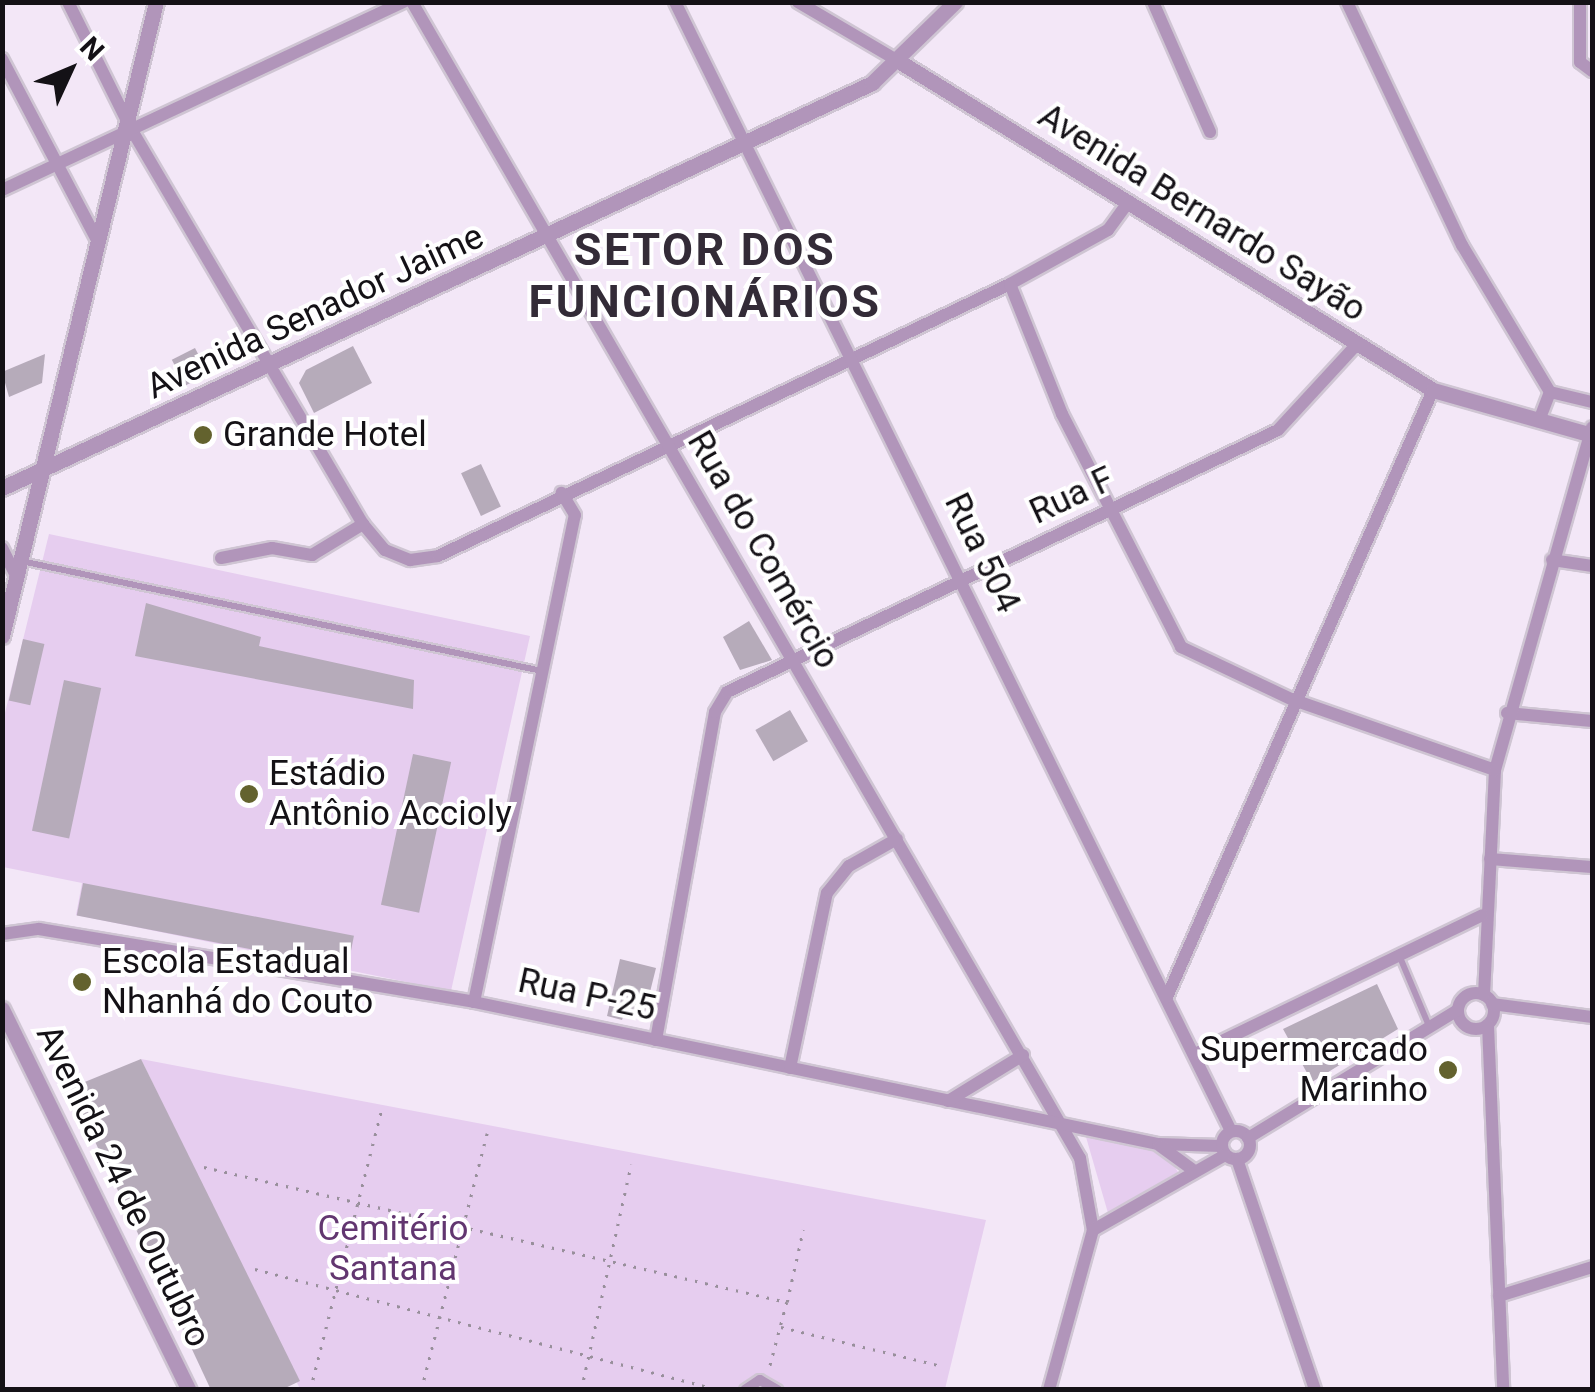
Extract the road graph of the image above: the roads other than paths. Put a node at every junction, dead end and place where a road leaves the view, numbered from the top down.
1 (68, 2) edge
2 (156, 2) edge
3 (404, 2) edge
4 (412, 2) edge
5 (676, 2) edge
6 (798, 2) edge
7 (955, 2) edge
8 (1153, 2) edge
9 (1347, 2) edge
10 (1580, 2) edge
11 (2, 59) edge
12 (900, 62) junction
13 (1592, 71) edge
14 (130, 127) junction
15 (1210, 132) dead end
16 (748, 142) junction
17 (56, 164) junction
18 (2, 190) edge
19 (1127, 204) junction
20 (96, 238) junction
21 (545, 239) junction
22 (1010, 284) junction
23 (1357, 344) junction
24 (852, 352) junction
25 (275, 364) junction
26 (1433, 390) junction
27 (1550, 392) junction
28 (1592, 402) edge
29 (1540, 418) junction
30 (1592, 432) edge
31 (665, 441) junction
32 (46, 467) junction
33 (2, 488) edge
34 (562, 493) junction
35 (1111, 512) junction
36 (363, 524) junction
37 (2, 548) edge
38 (221, 558) dead end
39 (1552, 560) junction
40 (1592, 566) edge
41 (19, 569) junction
42 (962, 580) junction
43 (2, 636) edge
44 (791, 658) junction
45 (543, 671) junction
46 (1292, 699) junction
47 (1508, 713) junction
48 (1592, 721) edge
49 (1495, 770) junction
50 (897, 839) junction
51 (1490, 859) junction
52 (1592, 867) edge
53 (1482, 914) junction
54 (2, 934) edge
55 (1399, 954) junction
56 (1478, 975) junction
57 (1469, 995) junction
58 (1167, 997) junction
59 (474, 1002) junction
60 (2, 1009) edge
61 (1489, 1011) junction
62 (1592, 1017) edge
63 (1464, 1021) junction
64 (1437, 1029) junction
65 (656, 1040) junction
66 (1484, 1049) junction
67 (1195, 1054) junction
68 (1023, 1055) junction
69 (790, 1068) junction
70 (948, 1101) junction
71 (1065, 1126) junction
72 (1230, 1131) junction
73 (1248, 1138) junction
74 (1158, 1144) junction
75 (1228, 1153) junction
76 (1192, 1169) junction
77 (1093, 1230) junction
78 (1592, 1267) edge
79 (1499, 1296) junction
80 (189, 1390) edge
81 (746, 1390) edge
82 (777, 1390) edge
83 (1049, 1390) edge
84 (1315, 1390) edge
85 (1503, 1390) edge

1 - 14 street
2 - 14 street
3 - 14 street
4 - 21 street, Rua do Comércio
5 - 16 street, Rua 504
6 - 12 street, Avenida Bernardo Sayão
7 - 12 street, Avenida Senador Jaime
8 - 15 street
9 - 27 street
10 - 13 street
11 - 17 street
12 - 16 street, Avenida Senador Jaime
12 - 19 street, Avenida Bernardo Sayão
14 - 17 street
14 - 20 street
14 - 25 street
16 - 21 street, Avenida Senador Jaime
16 - 24 street, Rua 504
17 - 18 street
17 - 20 street
19 - 22 street
19 - 23 street, Avenida Bernardo Sayão
20 - 32 street
21 - 25 street, Avenida Senador Jaime
21 - 31 street, Rua do Comércio
22 - 24 street
22 - 35 street
23 - 26 street, Avenida Bernardo Sayão
23 - 35 street, Rua F
24 - 31 street
24 - 42 street, Rua 504
25 - 32 street, Avenida Senador Jaime
25 - 36 street
26 - 29 street, Avenida Bernardo Sayão
26 - 46 street
27 - 28 street
27 - 29 street
29 - 30 street, Avenida Bernardo Sayão
30 - 39 street
31 - 34 street
31 - 44 street, Rua do Comércio
32 - 33 street, Avenida Senador Jaime
32 - 41 street
34 - 36 street
34 - 45 street
35 - 42 street, Rua F
35 - 46 street
36 - 38 street
37 - 41 street
39 - 40 street
39 - 47 street
41 - 43 street
41 - 45 lane
42 - 44 street, Rua F
42 - 58 street, Rua 504
44 - 50 street, Rua do Comércio
44 - 65 street, Rua F
45 - 59 street
46 - 49 street
46 - 58 street
47 - 48 street
47 - 49 street
49 - 51 street
50 - 68 street, Rua do Comércio
50 - 69 street
51 - 52 street
51 - 53 street
53 - 55 street
53 - 56 street
54 - 59 street, Rua P-25
55 - 64 lane
55 - 67 street
56 - 57 street
56 - 61 street
57 - 61 street
57 - 63 street
58 - 67 street, Rua 504
59 - 65 street, Rua P-25
60 - 80 street, Avenida 24 de Outubro
61 - 62 street
61 - 63 street
61 - 66 street
63 - 64 street
63 - 66 street
64 - 73 street
65 - 69 street, Rua P-25
66 - 79 street
67 - 72 street, Rua 504
68 - 70 street
68 - 71 street, Rua do Comércio
69 - 70 street, Rua P-25
70 - 71 street, Rua P-25
71 - 74 street, Rua P-25
71 - 77 street, Rua do Comércio
72 - 73 street
72 - 75 street
73 - 75 street
74 - 75 street, Rua P-25
74 - 76 street, Rua P-25
75 - 76 street
75 - 84 street
76 - 77 street
77 - 83 street
78 - 79 street
79 - 85 street
81 - 82 street

